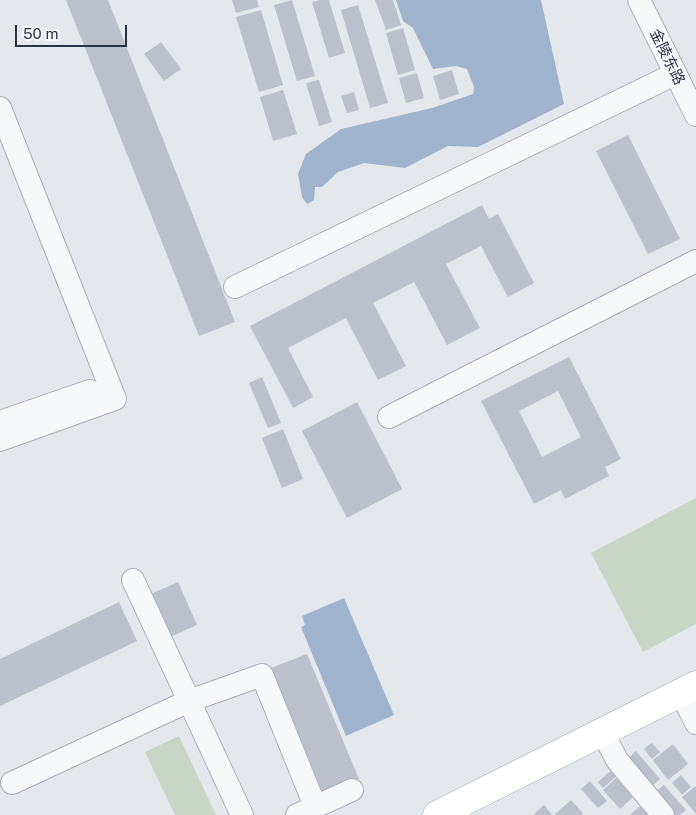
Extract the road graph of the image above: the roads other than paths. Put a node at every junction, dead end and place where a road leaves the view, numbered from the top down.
1 (639, 0) edge
2 (675, 74) junction
3 (0, 108) edge
4 (696, 115) edge
5 (696, 261) edge
6 (235, 287) dead end
7 (112, 392) junction
8 (389, 417) dead end
9 (0, 422) edge
10 (0, 440) edge
11 (133, 580) dead end
12 (688, 689) edge
13 (189, 701) junction
14 (696, 723) edge
15 (603, 733) junction
16 (12, 783) dead end
17 (352, 790) dead end
18 (306, 810) edge
19 (242, 815) edge
20 (437, 815) edge
21 (663, 815) edge

1 - 2 street, 金陵东路
2 - 4 street, 金陵东路
2 - 6 street
3 - 7 street
5 - 8 street
7 - 9 street
7 - 10 street
11 - 13 street
12 - 14 street
12 - 15 main road
13 - 16 street
13 - 18 street
13 - 19 street
15 - 20 main road
15 - 21 street
17 - 18 street

